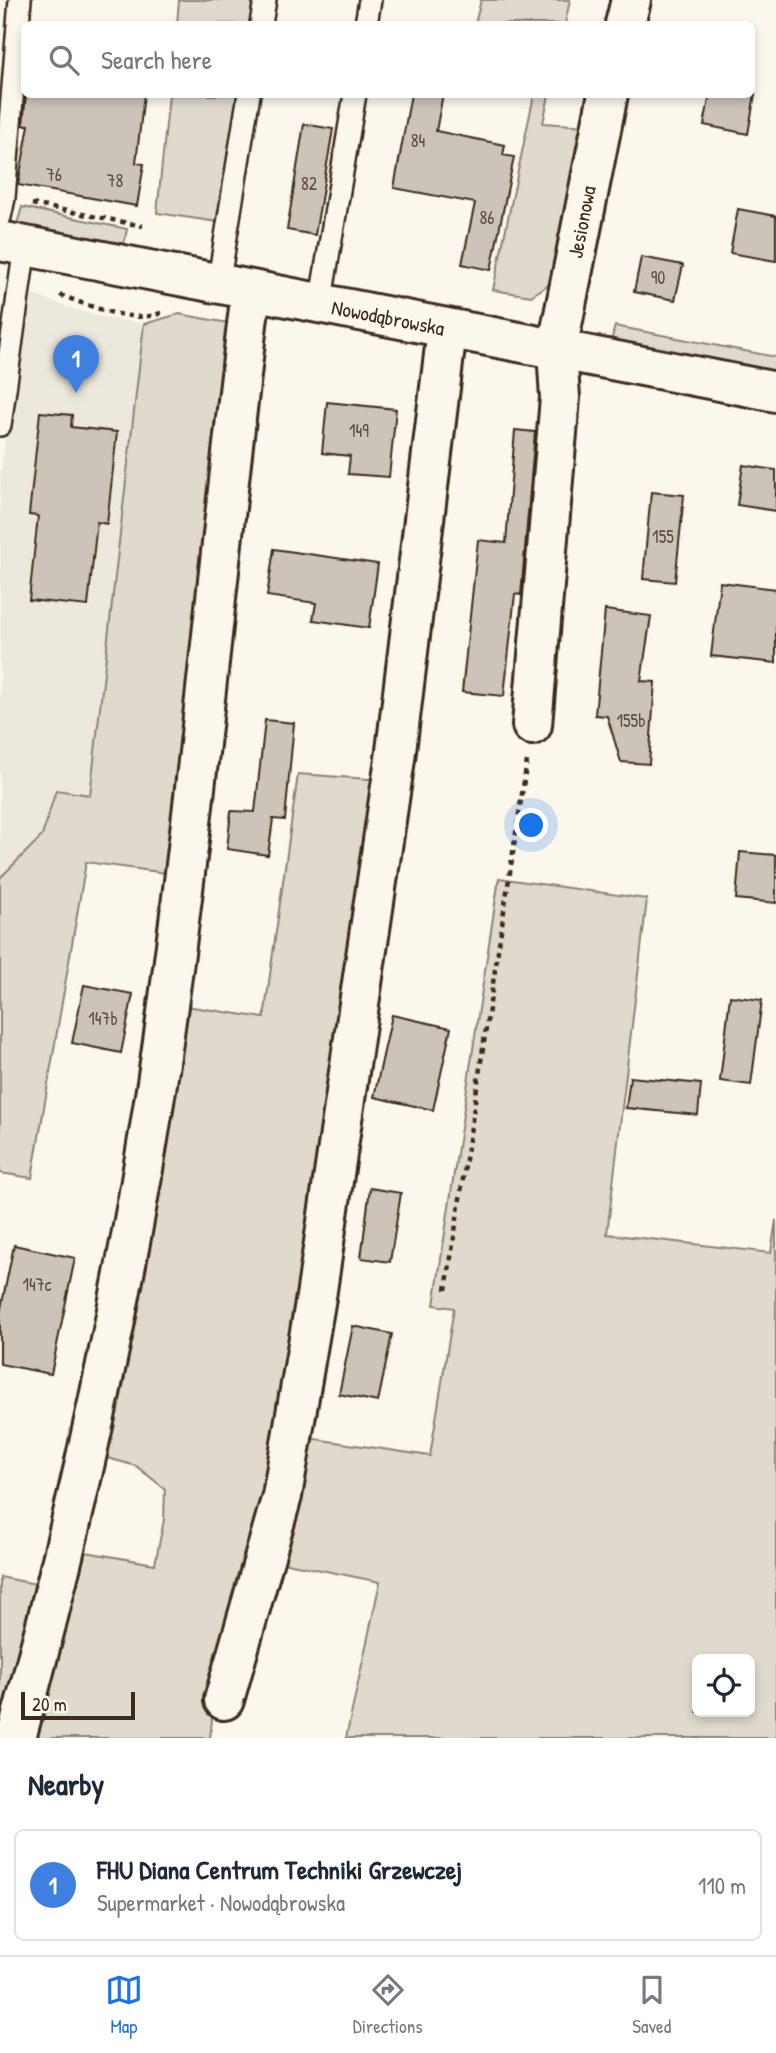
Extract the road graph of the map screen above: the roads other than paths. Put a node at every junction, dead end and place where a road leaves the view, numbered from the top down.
1 (20, 0) edge
2 (265, 0) edge
3 (370, 0) edge
4 (631, 0) edge
5 (262, 21) edge
6 (366, 21) edge
7 (626, 21) edge
8 (249, 98) edge
9 (354, 98) edge
10 (607, 98) edge
11 (0, 216) edge
12 (13, 244) edge
13 (234, 289) junction
14 (320, 305) junction
15 (447, 330) junction
16 (557, 350) junction
17 (776, 392) edge
18 (0, 425) edge
19 (532, 725) road end
20 (224, 1700) dead end
21 (16, 1738) edge

1 - 11 lane
2 - 5 lane
3 - 6 lane
4 - 7 street
8 - 13 lane
9 - 14 lane
10 - 16 street, Jesionowa
12 - 13 street, Nowodąbrowska
12 - 18 lane
13 - 14 street, Nowodąbrowska
13 - 21 street
14 - 15 street, Nowodąbrowska
15 - 16 street, Nowodąbrowska
15 - 20 street
16 - 17 street, Nowodąbrowska
16 - 19 street, Jesionowa

